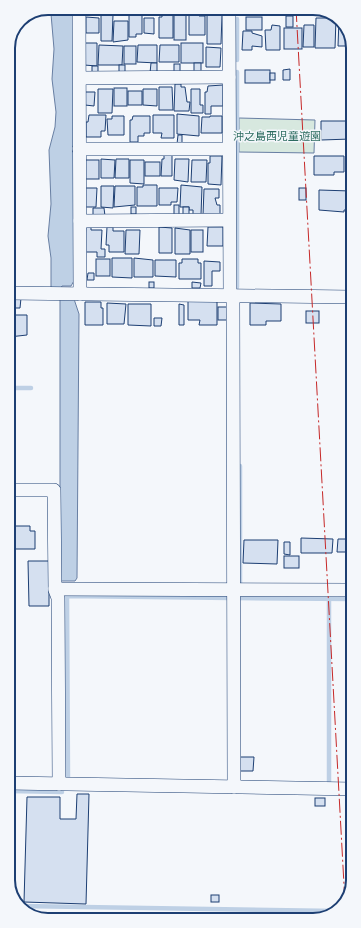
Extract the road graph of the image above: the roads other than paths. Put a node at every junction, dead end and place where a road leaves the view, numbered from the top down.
1 (79, 15) edge
2 (229, 15) edge
3 (229, 77) junction
4 (80, 78) junction
5 (80, 149) junction
6 (229, 149) junction
7 (229, 220) junction
8 (80, 221) junction
9 (15, 293) edge
10 (80, 294) junction
11 (231, 296) junction
12 (346, 297) edge
13 (15, 490) edge
14 (55, 589) junction
15 (234, 590) junction
16 (346, 590) edge
17 (15, 783) edge
18 (58, 784) junction
19 (234, 787) junction
20 (346, 789) edge

1 - 4 street
2 - 3 street
3 - 4 street
3 - 6 street
4 - 5 street
5 - 6 street
5 - 8 street
6 - 7 street
7 - 8 street
7 - 11 street
8 - 10 street
9 - 10 street
10 - 11 street
11 - 12 street
11 - 15 street
13 - 14 street
14 - 15 street
14 - 18 street
15 - 16 street
15 - 19 street
17 - 18 street
18 - 19 street
19 - 20 street

